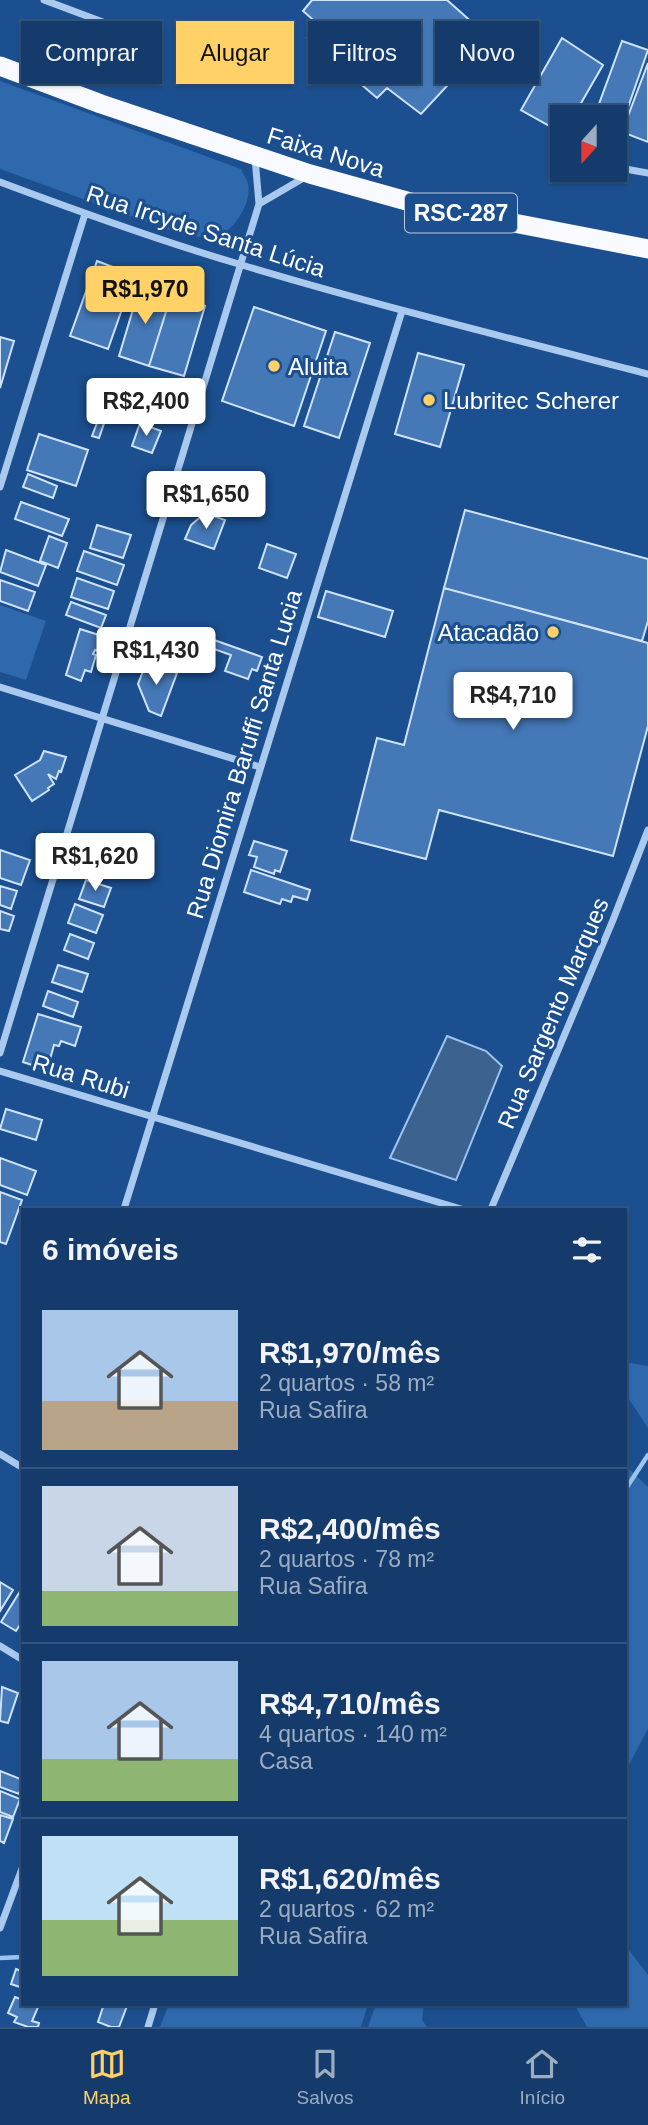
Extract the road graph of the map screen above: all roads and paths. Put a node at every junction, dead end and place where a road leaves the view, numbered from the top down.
1 (44, 0) edge
2 (100, 21) edge
3 (0, 66) edge
4 (255, 156) junction
5 (627, 169) edge
6 (648, 173) edge
7 (310, 174) junction
8 (0, 182) edge
9 (259, 204) junction
10 (85, 214) junction
11 (648, 249) edge
12 (239, 264) junction
13 (402, 311) junction
14 (648, 374) edge
15 (0, 488) edge
16 (0, 687) edge
17 (102, 717) junction
18 (260, 766) junction
19 (648, 830) edge
20 (0, 1053) edge
21 (0, 1071) edge
22 (151, 1117) junction
23 (124, 1208) edge
24 (458, 1208) edge
25 (491, 1208) edge
26 (0, 1454) edge
27 (21, 1467) edge
28 (0, 1646) edge
29 (21, 1659) edge
30 (21, 1871) edge
31 (0, 1928) edge
32 (154, 2006) edge
33 (148, 2027) edge

1 - 2 street
3 - 4 highway, Faixa Nova / RSC-287
4 - 7 highway, Faixa Nova / RSC-287
4 - 9 street
5 - 6 street
7 - 9 street
7 - 11 highway, Faixa Nova / RSC-287
8 - 10 street, Rua Ircyde Santa Lúcia
9 - 12 street
10 - 12 street, Rua Ircyde Santa Lúcia
10 - 15 street
12 - 13 street, Rua Ircyde Santa Lúcia
12 - 17 street
13 - 14 street, Rua Ircyde Santa Lúcia
13 - 18 street, Rua Diomira Baruffi Santa Lucia
16 - 17 street
17 - 18 street
17 - 20 street
18 - 22 street, Rua Diomira Baruffi Santa Lucia
19 - 25 street, Rua Sargento Marques
21 - 22 street, Rua Rubi
22 - 23 street, Rua Diomira Baruffi Santa Lucia
22 - 24 street, Rua Rubi
26 - 27 street
28 - 29 street
30 - 31 street
32 - 33 street

